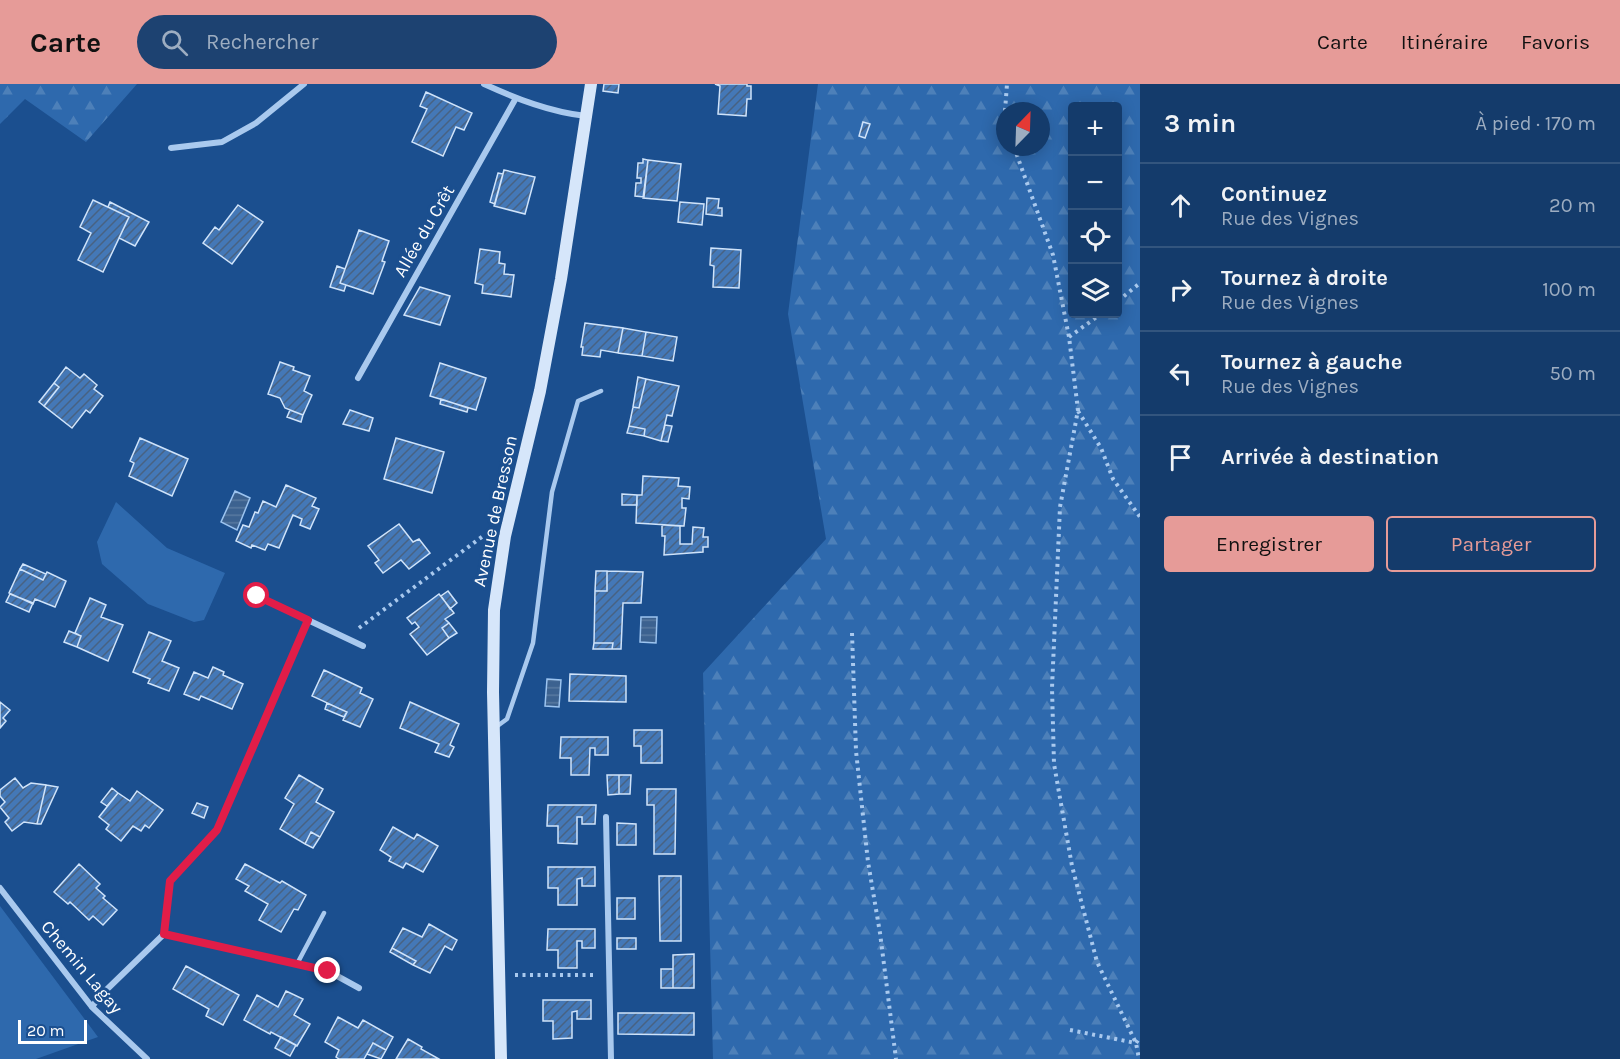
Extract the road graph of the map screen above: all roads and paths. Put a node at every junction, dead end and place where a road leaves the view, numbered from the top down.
1 (304, 84) edge
2 (484, 84) edge
3 (591, 84) edge
4 (1007, 84) edge
5 (516, 98) junction
6 (1006, 102) edge
7 (586, 116) junction
8 (171, 148) dead end
9 (1017, 156) edge
10 (1140, 284) edge
11 (1122, 298) edge
12 (1095, 318) edge
13 (1069, 337) junction
14 (358, 378) dead end
15 (601, 391) dead end
16 (1078, 410) junction
17 (1140, 517) edge
18 (505, 536) junction
19 (257, 596) dead end
20 (308, 620) junction
21 (852, 633) dead end
22 (346, 638) junction
23 (363, 646) dead end
24 (494, 729) junction
25 (606, 817) dead end
26 (0, 888) edge
27 (324, 913) dead end
28 (164, 934) junction
29 (297, 964) junction
30 (500, 975) junction
31 (610, 975) junction
32 (359, 988) dead end
33 (92, 1007) junction
34 (1070, 1030) dead end
35 (1140, 1037) edge
36 (1136, 1043) junction
37 (147, 1059) edge
38 (501, 1059) edge
39 (611, 1059) edge
40 (896, 1059) edge
41 (1139, 1059) edge

1 - 8 street
2 - 5 street
3 - 7 street, Avenue de Bresson
4 - 6 path
5 - 7 street
5 - 14 street, Allée du Crêt
7 - 18 street, Avenue de Bresson
9 - 13 path
10 - 11 path
12 - 13 path
13 - 16 path
15 - 24 lane
16 - 17 path
16 - 36 path
18 - 22 path
18 - 24 street, Avenue de Bresson
19 - 20 street
20 - 22 street
20 - 28 street
21 - 40 path
22 - 23 street
24 - 30 street, Avenue de Bresson
25 - 31 street
26 - 33 street, Chemin Lagay
27 - 29 lane
28 - 29 street
28 - 33 street
29 - 32 street
30 - 31 path
30 - 38 street, Avenue de Bresson
31 - 39 street
33 - 37 street, Chemin Lagay
34 - 36 path
35 - 36 path
36 - 41 path

